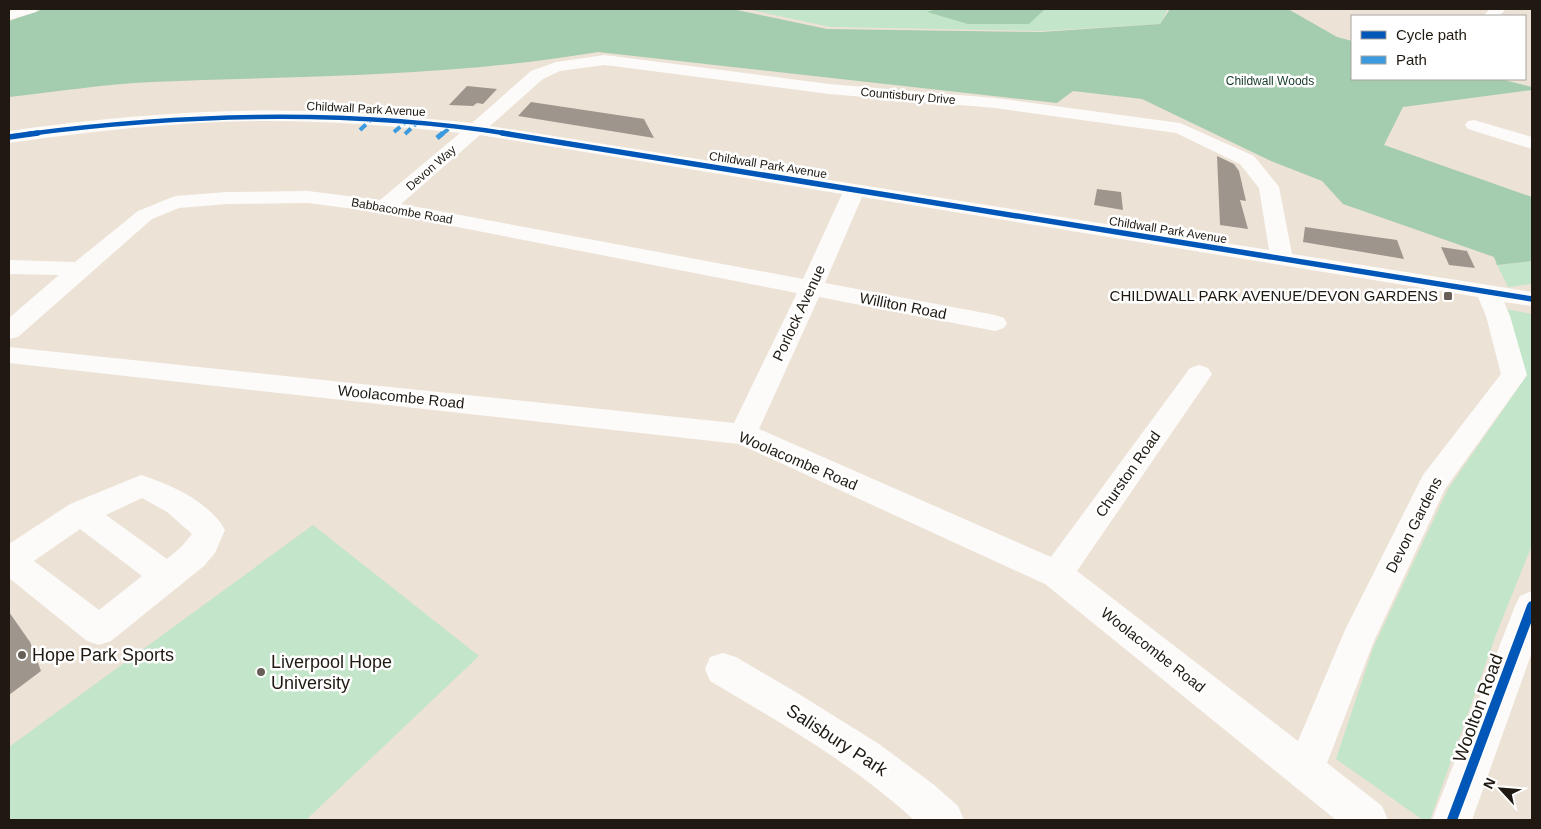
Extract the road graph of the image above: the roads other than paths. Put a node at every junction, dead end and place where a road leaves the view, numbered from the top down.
1 (31, 9) edge
2 (9, 16) edge
3 (1474, 125) dead end
4 (476, 129) junction
5 (9, 137) edge
6 (1532, 143) edge
7 (854, 191) junction
8 (385, 207) junction
9 (1282, 259) junction
10 (9, 267) edge
11 (80, 269) junction
12 (811, 288) junction
13 (1487, 291) junction
14 (1528, 298) edge
15 (994, 323) dead end
16 (9, 331) edge
17 (9, 355) edge
18 (1199, 374) dead end
19 (742, 434) junction
20 (81, 512) junction
21 (9, 560) edge
22 (1057, 574) junction
23 (166, 576) junction
24 (1531, 612) edge
25 (723, 669) dead end
26 (1305, 770) junction
27 (944, 820) edge
28 (1368, 820) edge
29 (1452, 820) edge

1 - 2 street
3 - 6 street
4 - 5 street, Childwall Park Avenue
4 - 7 street, Childwall Park Avenue
4 - 8 street, Devon Way
4 - 9 street, Countisbury Drive
7 - 9 street, Childwall Park Avenue
7 - 12 street, Porlock Avenue
8 - 11 street, Babbacombe Road
8 - 12 street, Babbacombe Road
9 - 13 street, Childwall Park Avenue
10 - 11 street
11 - 16 street
12 - 15 street, Williton Road
12 - 19 street, Porlock Avenue
13 - 14 street, Childwall Park Avenue
13 - 26 street, Devon Gardens
17 - 19 street, Woolacombe Road
18 - 22 street, Churston Road
19 - 22 street, Woolacombe Road
20 - 21 street
20 - 23 street
20 - 23 street
21 - 23 street
22 - 26 street, Woolacombe Road
24 - 29 street, Woolton Road
25 - 27 street, Salisbury Park
26 - 28 street, Woolacombe Road

